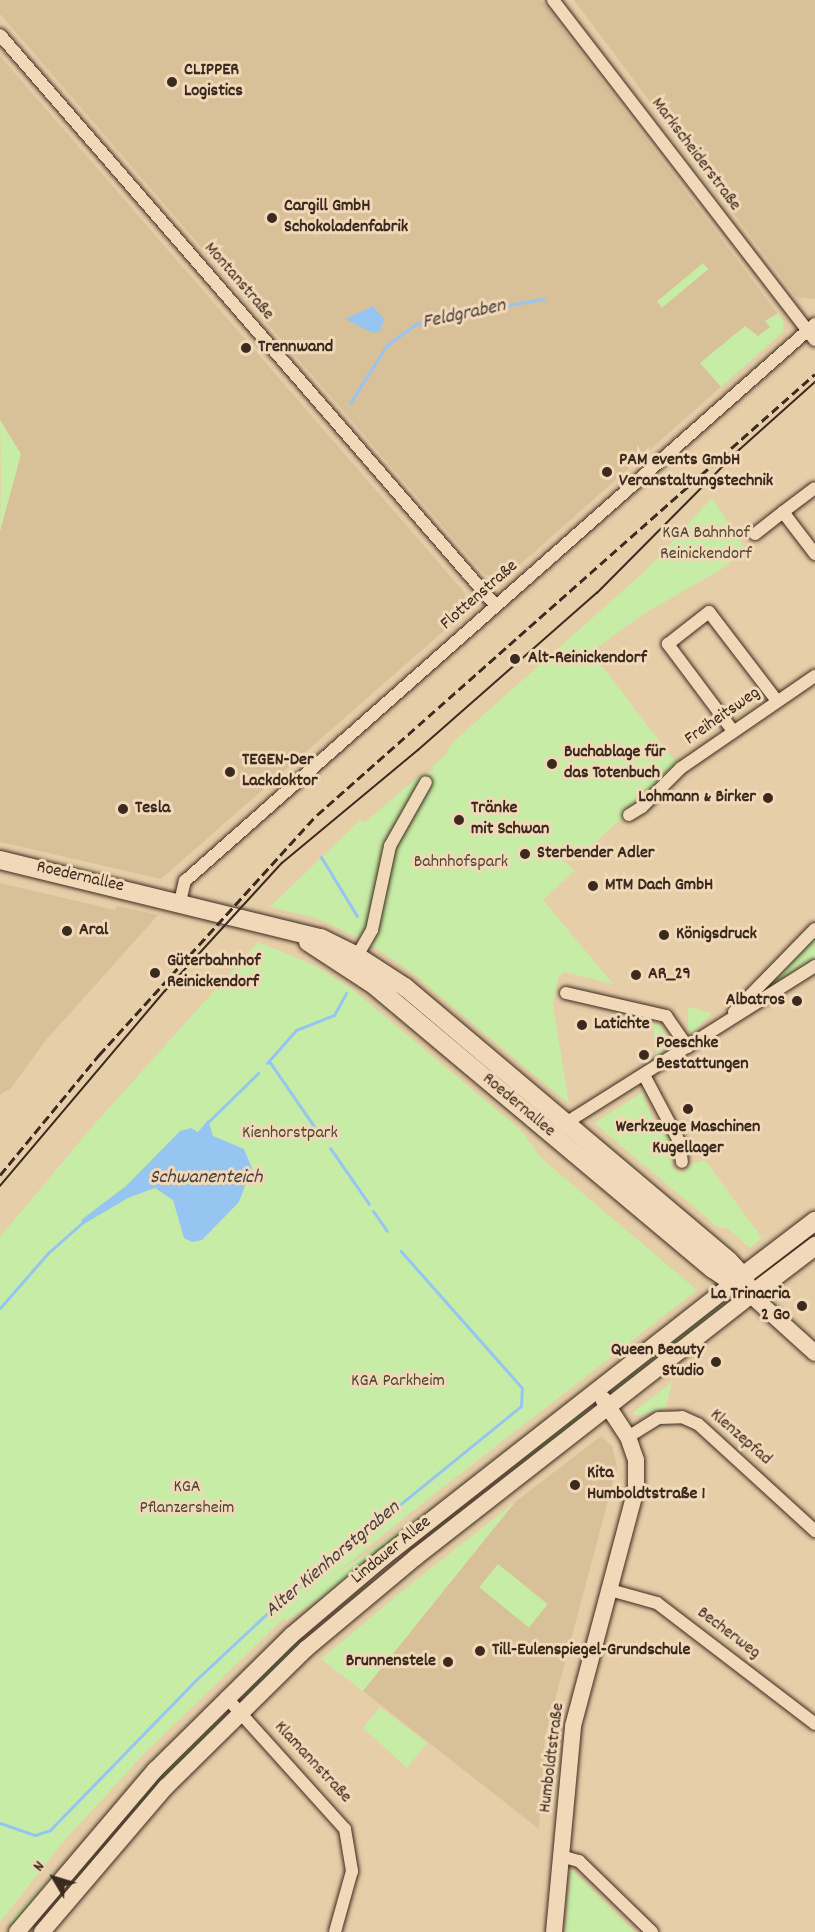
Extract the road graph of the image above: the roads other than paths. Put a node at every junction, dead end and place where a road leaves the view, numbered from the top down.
1 (553, 0) edge
2 (0, 35) edge
3 (812, 332) edge
4 (814, 489) edge
5 (783, 512) junction
6 (755, 534) dead end
7 (815, 554) edge
8 (496, 606) junction
9 (815, 675) edge
10 (777, 701) junction
11 (733, 731) junction
12 (426, 782) dead end
13 (629, 815) dead end
14 (0, 860) edge
15 (180, 902) junction
16 (815, 929) edge
17 (299, 935) junction
18 (357, 956) junction
19 (815, 966) edge
20 (566, 993) dead end
21 (721, 1026) junction
22 (688, 1047) junction
23 (644, 1075) junction
24 (566, 1122) junction
25 (551, 1134) junction
26 (682, 1162) dead end
27 (815, 1221) edge
28 (815, 1246) edge
29 (738, 1280) junction
30 (751, 1295) junction
31 (815, 1353) edge
32 (597, 1391) junction
33 (609, 1407) junction
34 (628, 1437) junction
35 (815, 1531) edge
36 (610, 1590) junction
37 (226, 1697) junction
38 (239, 1712) junction
39 (815, 1724) edge
40 (561, 1856) junction
41 (17, 1932) edge
42 (42, 1932) edge
43 (335, 1932) edge
44 (554, 1932) edge
45 (652, 1932) edge

1 - 3 street, Markscheiderstraße
2 - 8 street, Montanstraße
3 - 8 street, Flottenstraße
4 - 5 street
5 - 6 street
5 - 7 street
8 - 15 street, Flottenstraße
9 - 10 street, Freiheitsweg
10 - 11 street, Freiheitsweg
10 - 11 street
11 - 13 street, Freiheitsweg
12 - 18 street
14 - 15 main road, Roedernallee
15 - 17 main road, Roedernallee
16 - 21 street
17 - 18 main road, Roedernallee
17 - 25 main road, Roedernallee
18 - 24 main road, Roedernallee
19 - 21 street
20 - 22 street
21 - 22 street
22 - 23 street
23 - 24 street
23 - 26 street
24 - 25 street
24 - 29 main road, Roedernallee
25 - 29 main road, Roedernallee
27 - 29 main road, Lindauer Allee
28 - 30 main road, Lindauer Allee
29 - 30 main road
29 - 32 main road, Lindauer Allee
30 - 31 main road
30 - 33 main road, Lindauer Allee
32 - 33 main road, Humboldtstraße
32 - 37 main road, Lindauer Allee
33 - 34 main road, Humboldtstraße
33 - 38 main road, Lindauer Allee
34 - 35 street, Klenzepfad
34 - 36 main road, Humboldtstraße
36 - 39 street, Becherweg
36 - 40 main road, Humboldtstraße
37 - 38 street, Klamannstraße
37 - 41 main road, Lindauer Allee
38 - 42 main road, Lindauer Allee
38 - 43 street, Klamannstraße
40 - 44 main road, Humboldtstraße
40 - 45 street

